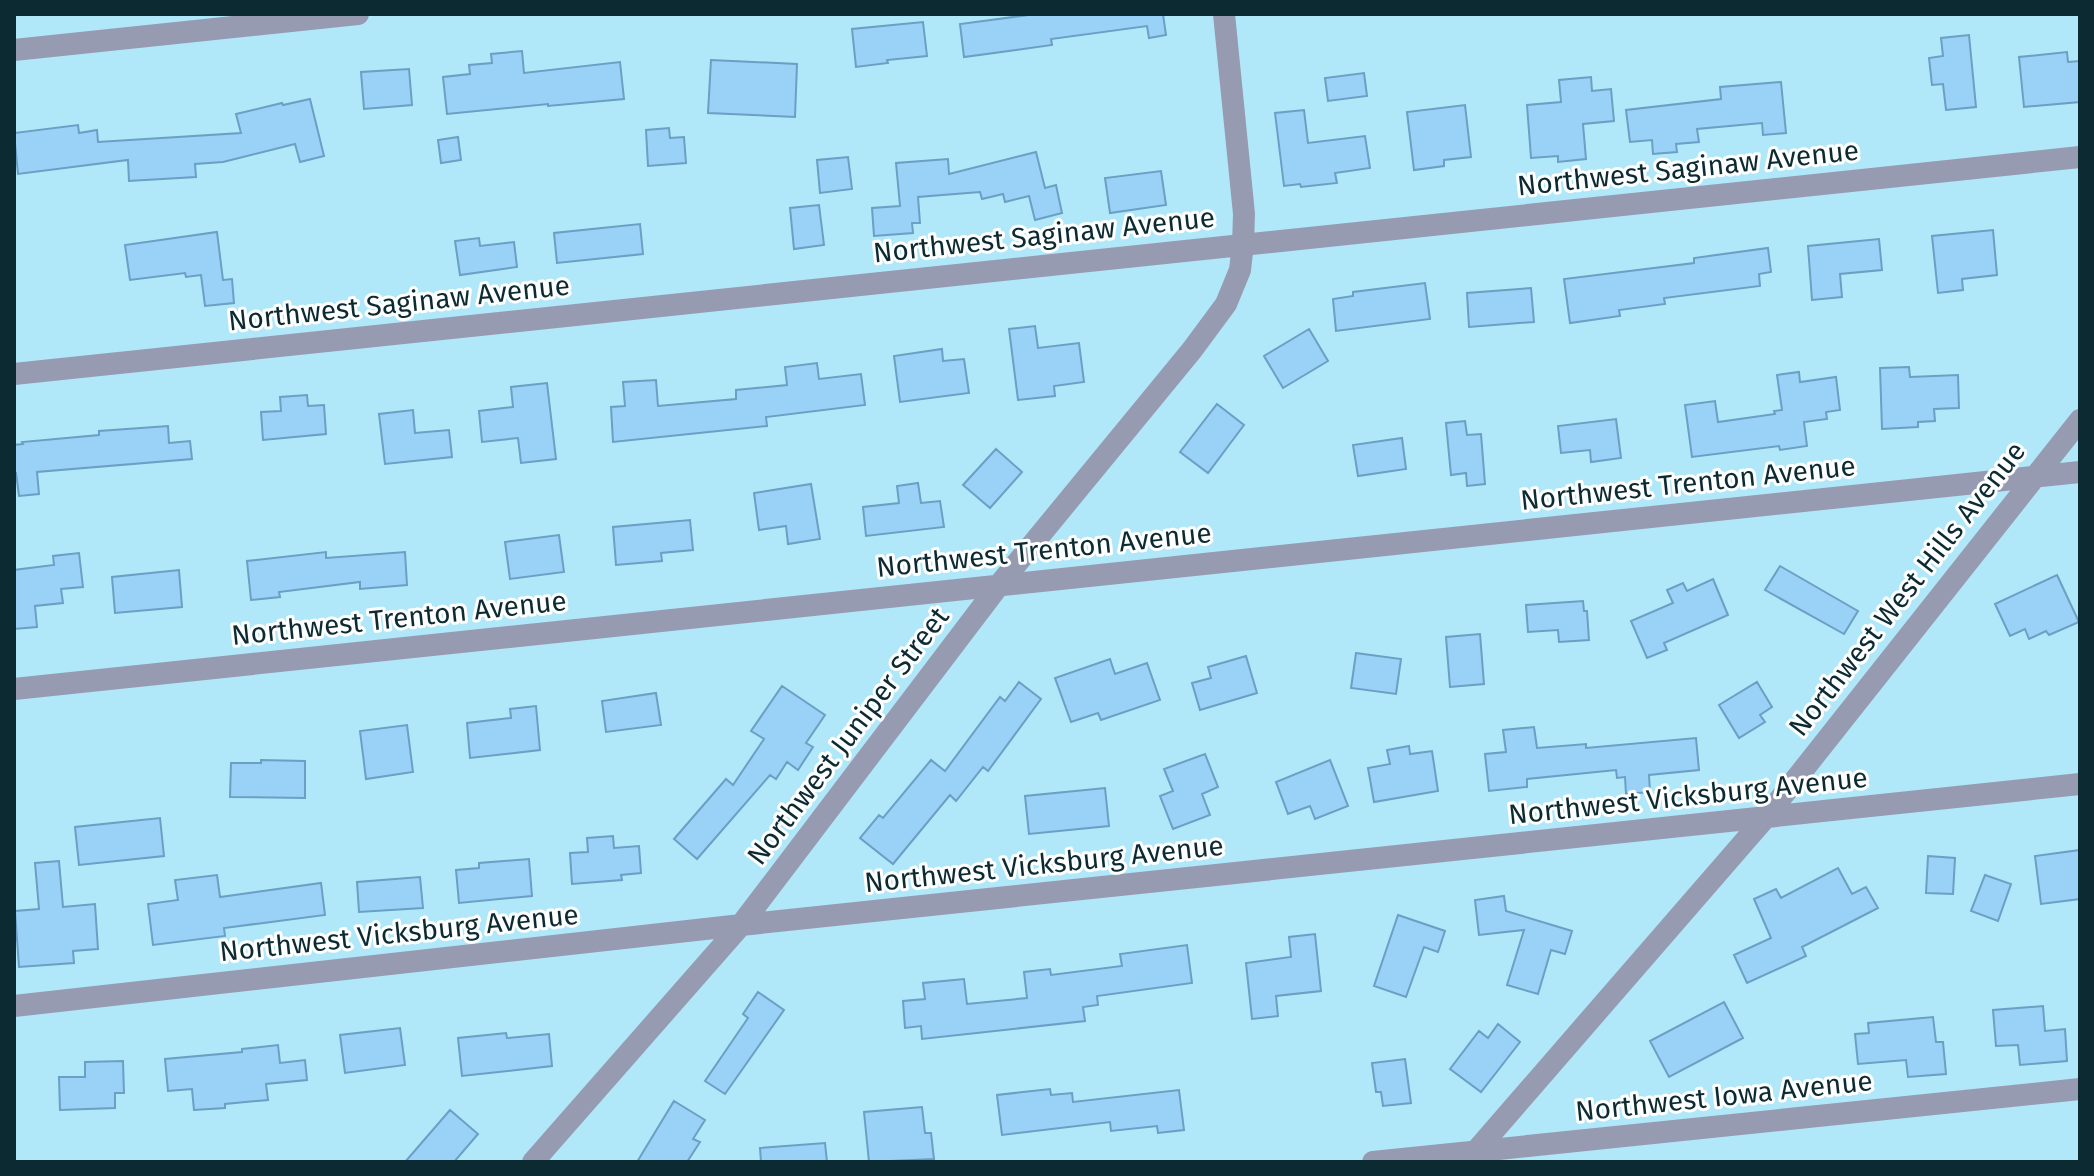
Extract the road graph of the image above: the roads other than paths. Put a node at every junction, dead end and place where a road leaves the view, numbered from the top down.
1 (358, 14) edge
2 (1224, 14) edge
3 (14, 50) edge
4 (2080, 157) edge
5 (1243, 244) junction
6 (14, 374) edge
7 (2080, 420) edge
8 (2080, 472) edge
9 (2034, 477) junction
10 (999, 585) junction
11 (14, 689) edge
12 (2080, 784) edge
13 (1765, 818) junction
14 (741, 925) junction
15 (14, 1006) edge
16 (2080, 1089) edge
17 (1474, 1157) edge
18 (533, 1162) edge
19 (1373, 1162) edge

1 - 3 street
2 - 5 street, Northwest Juniper Street
4 - 5 street, Northwest Saginaw Avenue
5 - 6 street, Northwest Saginaw Avenue
5 - 10 street, Northwest Juniper Street
7 - 9 street, Northwest West Hills Avenue
8 - 9 street, Northwest Trenton Avenue
9 - 10 street, Northwest Trenton Avenue
9 - 13 street, Northwest West Hills Avenue
10 - 11 street, Northwest Trenton Avenue
10 - 14 street, Northwest Juniper Street
12 - 13 street, Northwest Vicksburg Avenue
13 - 14 street, Northwest Vicksburg Avenue
13 - 17 street, Northwest West Hills Avenue
14 - 15 street, Northwest Vicksburg Avenue
14 - 18 street, Northwest Juniper Street
16 - 17 street, Northwest Iowa Avenue
17 - 19 street, Northwest Iowa Avenue

